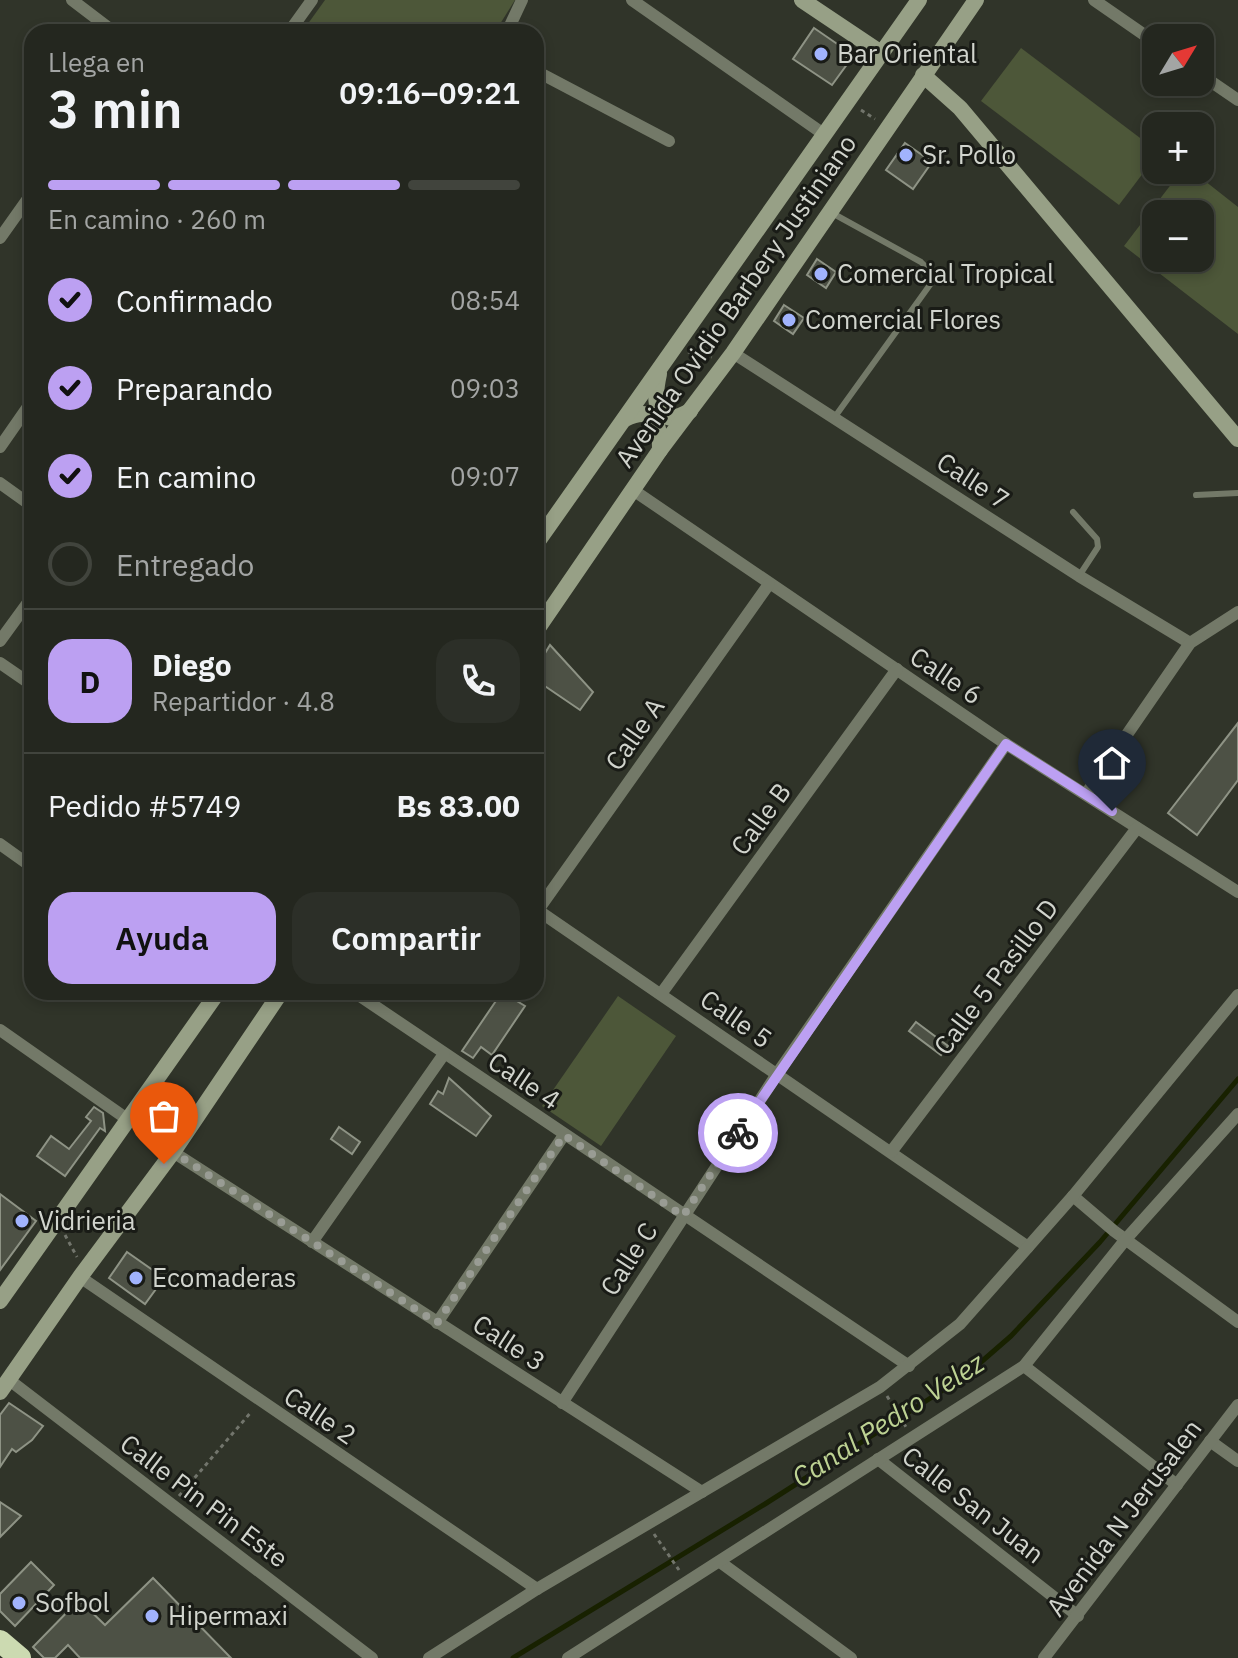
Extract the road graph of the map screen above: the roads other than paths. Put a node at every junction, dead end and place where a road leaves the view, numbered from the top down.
1 (72, 0) edge
2 (312, 0) edge
3 (522, 0) edge
4 (632, 0) edge
5 (802, 0) edge
6 (919, 0) edge
7 (976, 0) edge
8 (1094, 0) edge
9 (104, 24) edge
10 (295, 24) edge
11 (511, 24) edge
12 (1142, 33) edge
13 (881, 53) junction
14 (927, 70) junction
15 (544, 75) edge
16 (1214, 84) edge
17 (1238, 100) edge
18 (825, 135) junction
19 (669, 141) dead end
20 (24, 204) edge
21 (829, 212) junction
22 (0, 238) edge
23 (730, 356) junction
24 (660, 369) junction
25 (692, 410) junction
26 (24, 412) edge
27 (834, 418) junction
28 (625, 419) junction
29 (1238, 439) edge
30 (0, 447) edge
31 (660, 450) junction
32 (0, 483) edge
33 (633, 490) junction
34 (1238, 493) edge
35 (1196, 495) dead end
36 (24, 500) edge
37 (1073, 512) dead end
38 (544, 533) edge
39 (1079, 576) junction
40 (769, 584) junction
41 (24, 608) edge
42 (1238, 612) edge
43 (544, 619) edge
44 (0, 641) edge
45 (1190, 643) junction
46 (0, 663) edge
47 (897, 669) junction
48 (24, 680) edge
49 (1006, 744) junction
50 (1086, 794) junction
51 (1137, 828) junction
52 (0, 844) edge
53 (24, 861) edge
54 (1238, 892) edge
55 (544, 899) edge
56 (544, 914) edge
57 (661, 994) junction
58 (1238, 995) edge
59 (208, 1000) edge
60 (276, 1000) edge
61 (366, 1000) edge
62 (1, 1033) edge
63 (444, 1054) junction
64 (777, 1074) junction
65 (1238, 1114) edge
66 (128, 1117) junction
67 (564, 1135) junction
68 (891, 1152) junction
69 (169, 1158) junction
70 (1073, 1196) junction
71 (683, 1216) junction
72 (1126, 1239) junction
73 (312, 1242) junction
74 (1028, 1247) junction
75 (82, 1274) junction
76 (0, 1301) edge
77 (1238, 1322) edge
78 (437, 1323) junction
79 (25, 1353) junction
80 (1, 1359) edge
81 (909, 1366) junction
82 (1024, 1366) junction
83 (4, 1386) edge
84 (562, 1403) junction
85 (1238, 1405) edge
86 (1210, 1441) junction
87 (878, 1459) junction
88 (1238, 1461) edge
89 (1177, 1485) junction
90 (702, 1492) junction
91 (720, 1562) junction
92 (537, 1589) junction
93 (1078, 1616) junction
94 (0, 1641) edge
95 (20, 1658) edge
96 (372, 1658) edge
97 (429, 1658) edge
98 (568, 1658) edge
99 (851, 1658) edge
100 (1044, 1658) edge

1 - 9 street
2 - 10 street
3 - 11 street
4 - 18 street
5 - 13 main road
6 - 13 main road, Avenida Ovidio Barbery Justiniano
7 - 14 main road, Avenida Ovidio Barbery Justiniano
8 - 12 street
13 - 18 main road, Avenida Ovidio Barbery Justiniano
14 - 21 main road, Avenida Ovidio Barbery Justiniano
14 - 29 main road
15 - 19 street
16 - 17 street
18 - 24 main road, Avenida Ovidio Barbery Justiniano
20 - 22 street
21 - 23 main road, Avenida Ovidio Barbery Justiniano
21 - 27 lane
23 - 25 main road, Avenida Ovidio Barbery Justiniano
23 - 27 street, Calle 7
24 - 25 main road
24 - 28 main road, Avenida Ovidio Barbery Justiniano
25 - 31 main road, Avenida Ovidio Barbery Justiniano
26 - 30 street
27 - 39 street, Calle 7
28 - 31 main road
28 - 38 main road, Avenida Ovidio Barbery Justiniano
31 - 33 main road, Avenida Ovidio Barbery Justiniano
32 - 36 street
33 - 40 street, Calle 6
33 - 43 main road, Avenida Ovidio Barbery Justiniano
34 - 35 lane
37 - 39 lane
39 - 45 street, Calle 7
40 - 47 street, Calle 6
40 - 55 street, Calle A
41 - 44 street
42 - 45 street
45 - 50 street
46 - 48 street
47 - 49 street, Calle 6
47 - 57 street, Calle B
49 - 50 street, Calle 6
49 - 64 street, Calle C
50 - 51 street, Calle 6
51 - 54 street, Calle 6
51 - 68 street, Calle 5 Pasillo D
52 - 53 street
56 - 57 street, Calle 5
57 - 64 street, Calle 5
58 - 70 street
59 - 66 main road
60 - 69 main road
61 - 63 street, Calle 4
62 - 66 street
63 - 67 street, Calle 4
63 - 73 street
64 - 68 street, Calle 5
64 - 71 street, Calle C
65 - 72 street
66 - 76 main road
67 - 71 street, Calle 4
67 - 78 street
68 - 74 street, Calle 5
69 - 73 street, Calle 3
69 - 75 main road
70 - 72 street
70 - 74 street
71 - 81 street, Calle 4
71 - 84 street, Calle C
72 - 77 street
72 - 82 street
73 - 78 street, Calle 3
74 - 81 street
75 - 79 main road
75 - 92 street, Calle 2
78 - 84 street, Calle 3
79 - 80 main road
79 - 83 main road
81 - 90 street
82 - 87 street
82 - 89 street
83 - 96 street, Calle Pin Pin Este
84 - 90 street, Calle 3
85 - 86 street, Avenida N Jerusalen
86 - 88 street
86 - 89 street, Avenida N Jerusalen
87 - 91 street
87 - 93 street, Calle San Juan
89 - 93 street, Avenida N Jerusalen
90 - 92 street
91 - 98 street
91 - 99 street
92 - 97 street
93 - 100 street, Avenida N Jerusalen
94 - 95 highway

